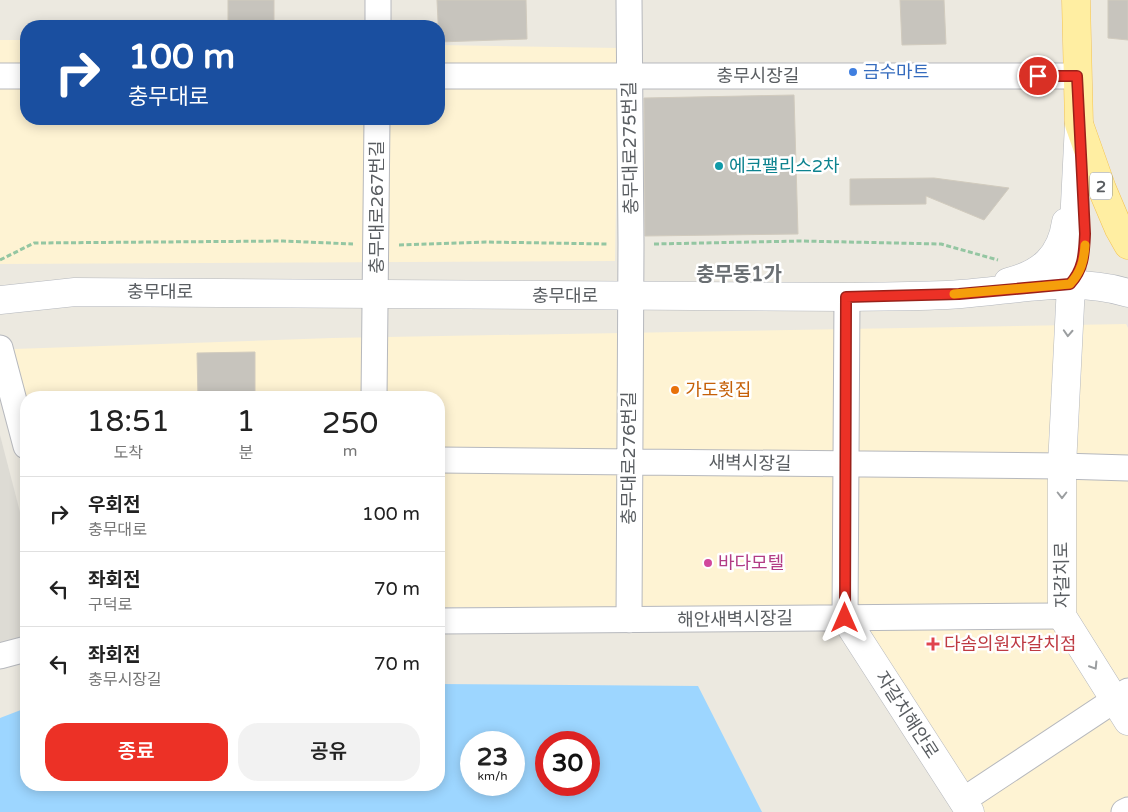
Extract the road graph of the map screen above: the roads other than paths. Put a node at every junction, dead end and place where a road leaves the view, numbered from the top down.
1 (378, 0) edge
2 (629, 0) edge
3 (1076, 0) edge
4 (378, 20) edge
5 (0, 76) edge
6 (20, 76) edge
7 (445, 76) edge
8 (629, 76) junction
9 (1077, 76) junction
10 (1079, 124) junction
11 (377, 125) edge
12 (1128, 245) edge
13 (1070, 284) junction
14 (1128, 293) edge
15 (959, 294) junction
16 (376, 295) junction
17 (630, 296) junction
18 (846, 297) junction
19 (0, 300) edge
20 (0, 348) edge
21 (374, 391) edge
22 (20, 423) edge
23 (445, 460) edge
24 (630, 462) junction
25 (845, 464) junction
26 (1062, 466) junction
27 (1128, 468) edge
28 (1062, 616) junction
29 (845, 618) junction
30 (629, 620) junction
31 (445, 621) edge
32 (20, 651) edge
33 (0, 656) edge
34 (1124, 704) edge
35 (966, 807) edge
36 (1128, 810) edge
37 (1124, 812) edge

1 - 4 street
2 - 8 street, 충무대로275번길
3 - 9 main road, 2
5 - 6 street
7 - 8 street, 충무시장길
8 - 9 street, 충무시장길
8 - 17 street, 충무대로275번길
9 - 10 main road, 2
10 - 12 main road, 2
10 - 13 main road, 자갈치로
10 - 15 main road
11 - 16 street, 충무대로267번길
13 - 14 main road, 충무대로
13 - 15 main road, 충무대로
13 -> 26 main road, 자갈치로
15 - 18 main road, 충무대로
16 - 17 main road, 충무대로
16 - 19 main road, 충무대로
16 - 21 street, 충무대로267번길
17 - 18 main road, 충무대로
17 - 24 street, 충무대로276번길
18 - 25 street
20 - 22 street
23 - 24 street, 새벽시장길
24 - 25 street, 새벽시장길
24 - 30 street, 충무대로276번길
25 - 26 street, 새벽시장길
25 - 29 street
26 - 27 street
26 -> 28 main road, 자갈치로
28 - 29 street, 해안새벽시장길
28 -> 34 main road, 자갈치로
29 - 30 street, 해안새벽시장길
29 - 35 main road, 자갈치해안로
30 - 31 street, 해안새벽시장길
32 - 33 street
34 - 35 street, 자갈치로
36 - 37 street

